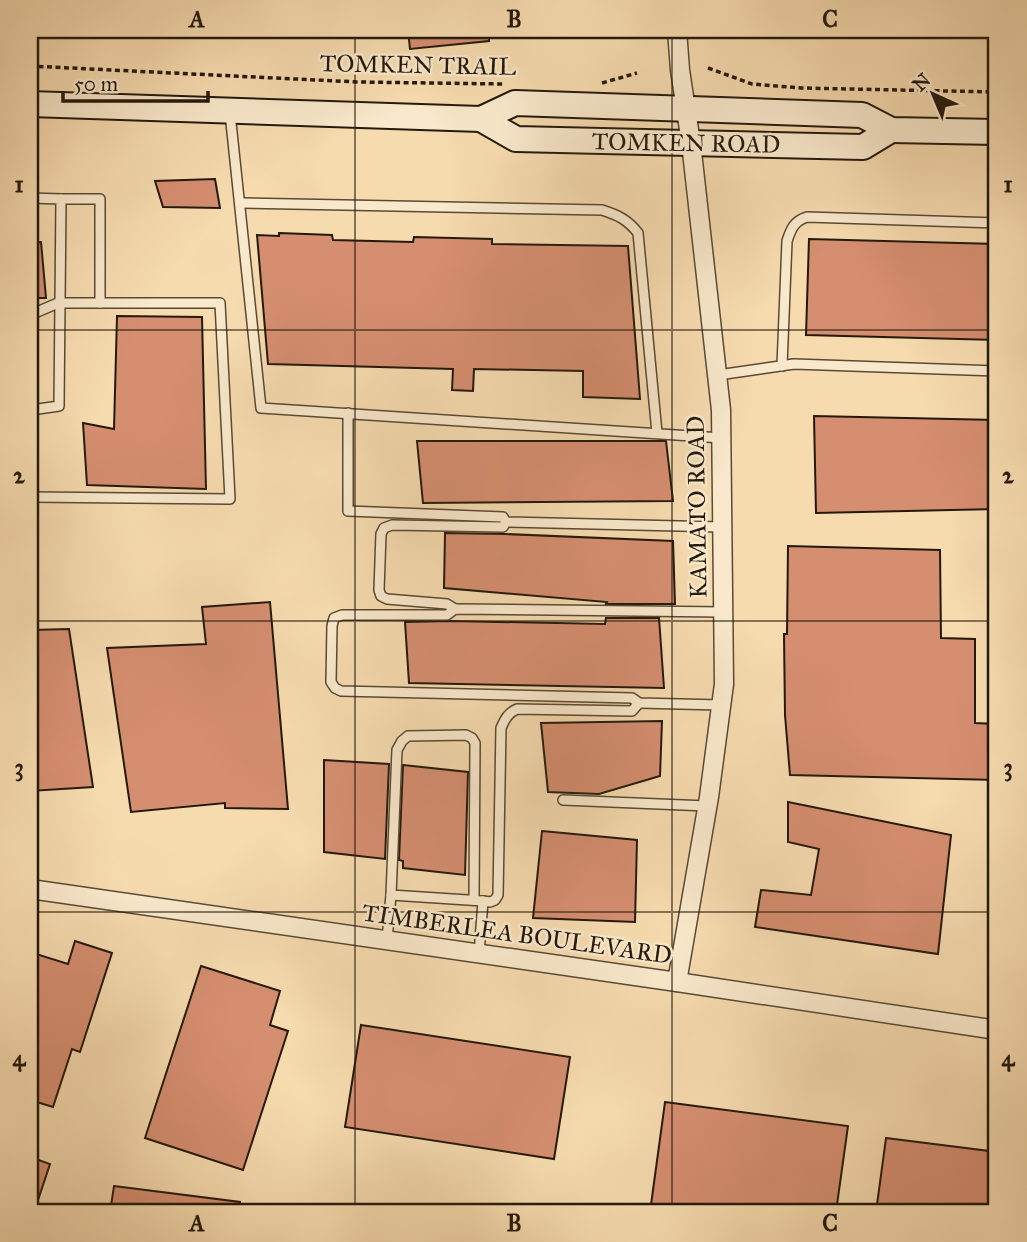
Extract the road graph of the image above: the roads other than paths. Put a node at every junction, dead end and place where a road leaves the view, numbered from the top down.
1 (677, 30) edge
2 (30, 104) edge
3 (687, 108) junction
4 (230, 111) junction
5 (481, 119) junction
6 (891, 130) junction
7 (997, 132) edge
8 (691, 143) junction
9 (30, 198) edge
10 (61, 199) junction
11 (240, 203) junction
12 (997, 223) edge
13 (61, 303) junction
14 (100, 303) junction
15 (30, 315) edge
16 (782, 366) junction
17 (997, 371) edge
18 (718, 375) junction
19 (31, 410) edge
20 (348, 413) junction
21 (657, 433) junction
22 (722, 438) junction
23 (30, 459) edge
24 (30, 497) edge
25 (506, 522) junction
26 (722, 527) junction
27 (455, 609) junction
28 (723, 612) junction
29 (639, 703) junction
30 (721, 705) junction
31 (563, 800) dead end
32 (707, 806) junction
33 (30, 889) edge
34 (391, 895) junction
35 (478, 901) junction
36 (387, 940) junction
37 (480, 954) junction
38 (677, 982) junction
39 (997, 1030) edge

1 - 3 street, KAMATO ROAD
2 - 4 main road, TOMKEN ROAD
3 - 5 main road, TOMKEN ROAD
3 - 6 main road, TOMKEN ROAD
3 - 8 street, KAMATO ROAD
4 - 5 main road, TOMKEN ROAD
4 - 11 lane
5 - 8 main road, TOMKEN ROAD
6 - 7 main road, TOMKEN ROAD
6 - 8 main road, TOMKEN ROAD
8 - 18 street, KAMATO ROAD
9 - 10 lane
10 - 13 lane
10 - 14 lane
11 - 20 lane
11 - 21 lane
12 - 16 lane
13 - 14 lane
13 - 15 lane
13 - 19 lane
14 - 24 lane
16 - 17 lane
16 - 18 lane
18 - 22 street, KAMATO ROAD
19 - 23 lane
20 - 21 lane
20 - 25 lane
21 - 22 lane
22 - 26 street, KAMATO ROAD
25 - 26 lane
25 - 27 lane
26 - 28 street, KAMATO ROAD
27 - 28 lane
27 - 29 lane
28 - 30 street, KAMATO ROAD
29 - 30 lane
29 - 35 lane
30 - 32 street, KAMATO ROAD
31 - 32 lane
32 - 38 street, KAMATO ROAD
33 - 36 street, TIMBERLEA BOULEVARD
34 - 35 lane
34 - 35 lane
34 - 36 lane
35 - 37 lane
36 - 37 street, TIMBERLEA BOULEVARD
37 - 38 street, TIMBERLEA BOULEVARD
38 - 39 street, TIMBERLEA BOULEVARD

